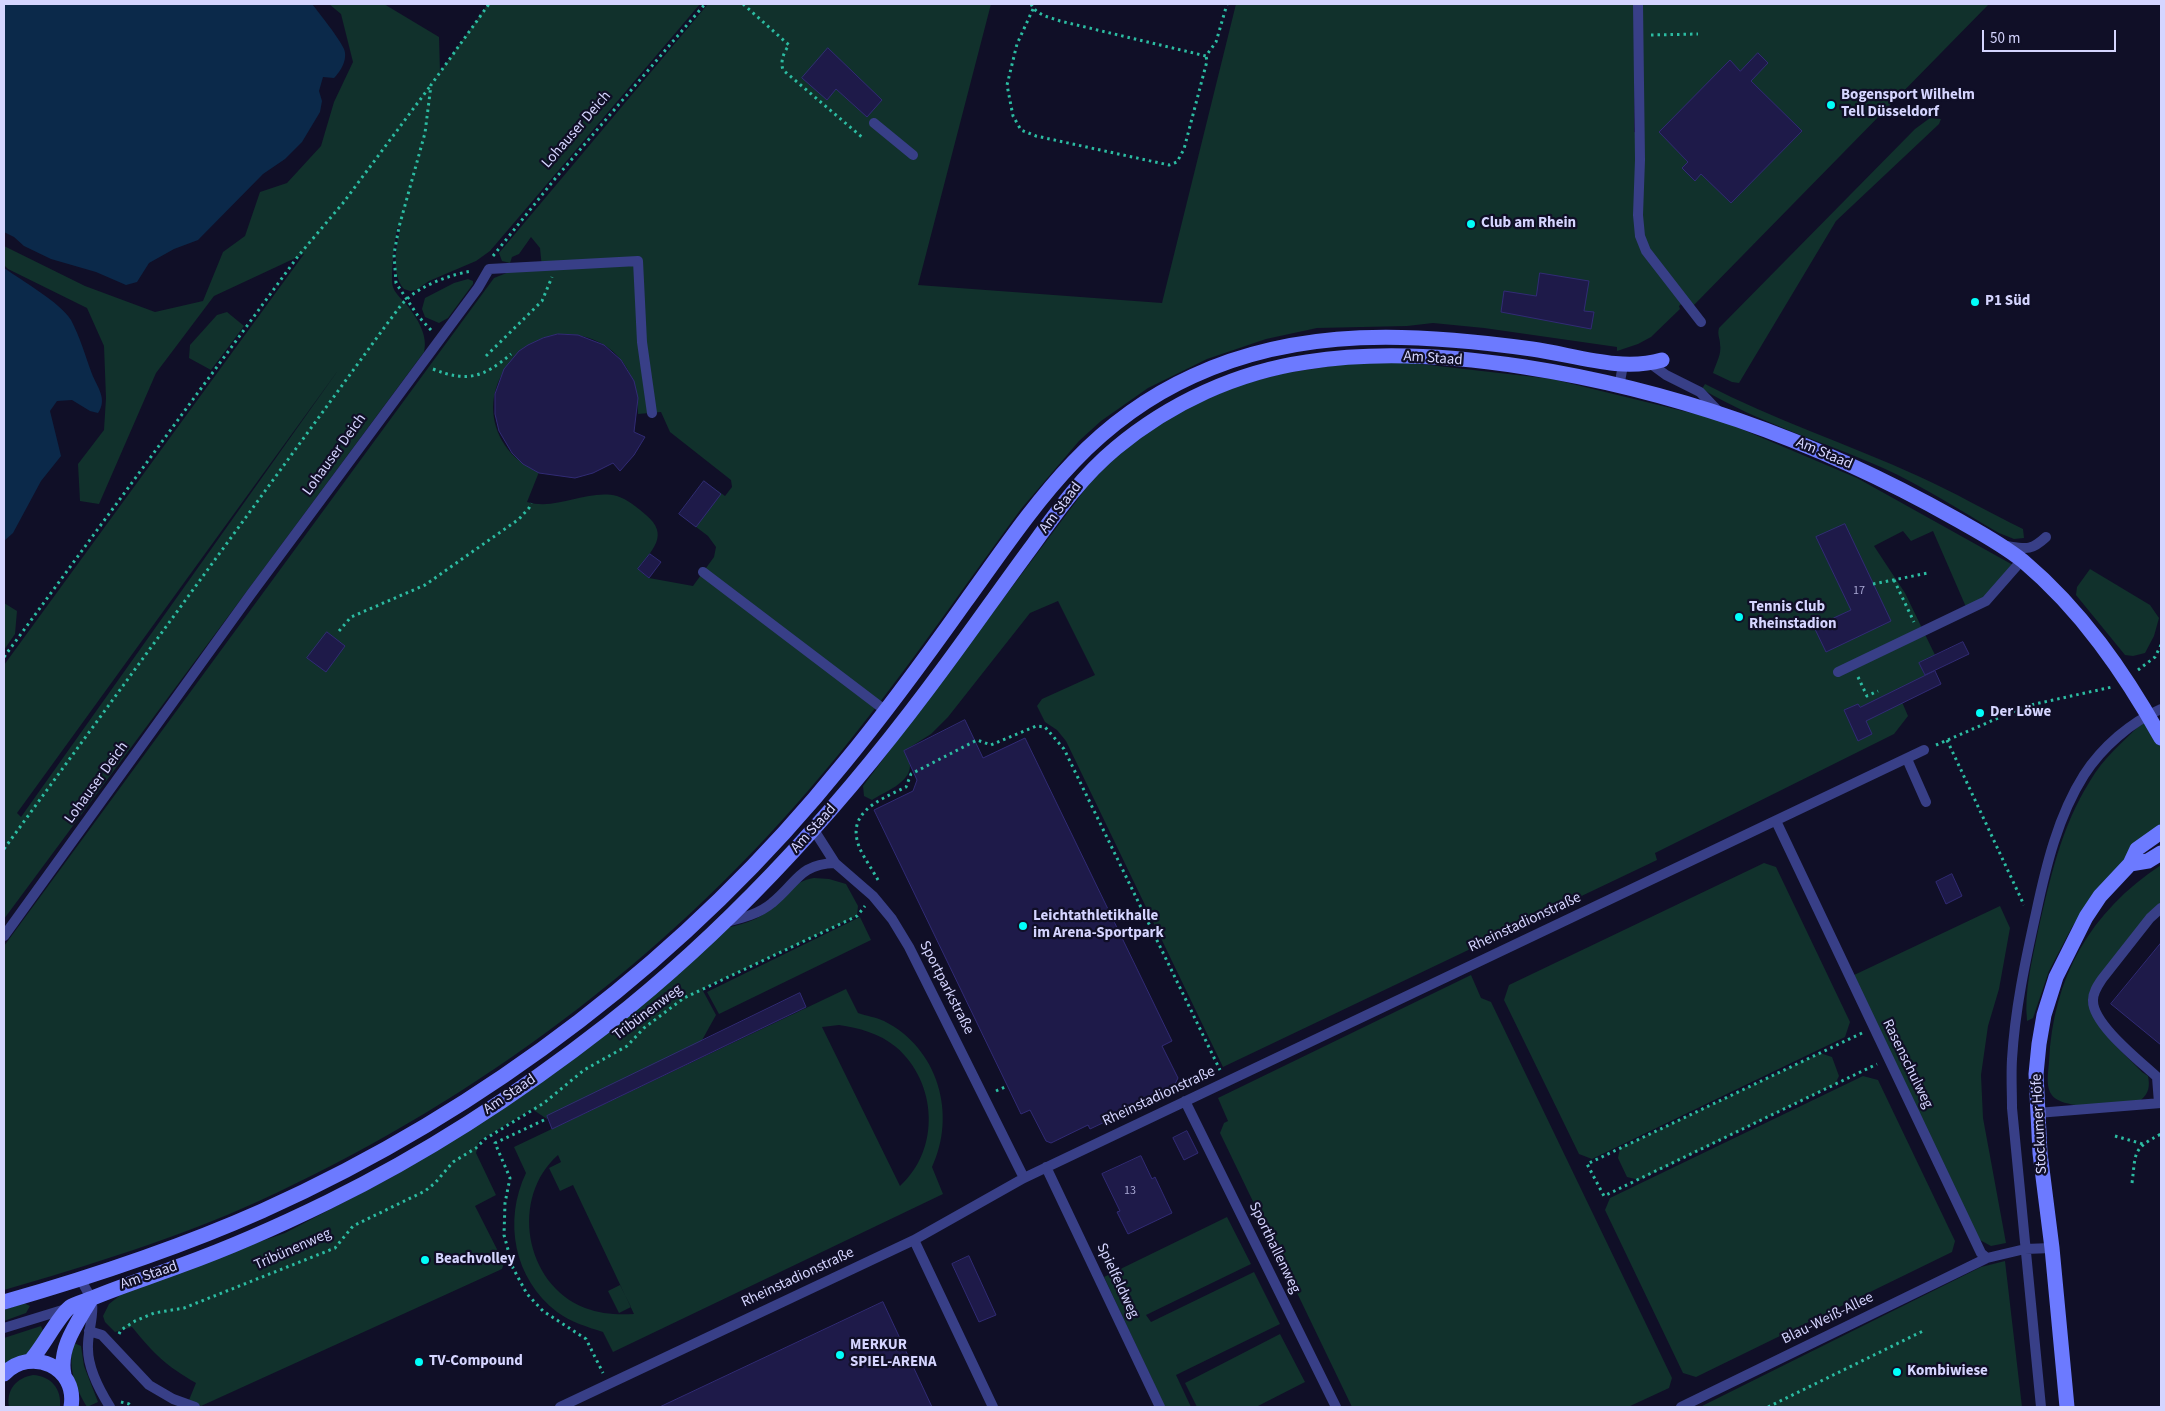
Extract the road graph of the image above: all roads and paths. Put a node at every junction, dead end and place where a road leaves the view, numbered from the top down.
1 (489, 4) edge
2 (705, 4) edge
3 (743, 4) edge
4 (1031, 4) edge
5 (1227, 4) edge
6 (1638, 4) edge
7 (1033, 9) junction
8 (1698, 34) dead end
9 (1638, 36) junction
10 (1206, 56) junction
11 (431, 85) junction
12 (874, 123) dead end
13 (863, 138) dead end
14 (914, 155) dead end
15 (554, 264) junction
16 (489, 269) junction
17 (407, 299) junction
18 (1701, 322) dead end
19 (440, 337) junction
20 (511, 354) dead end
21 (486, 356) dead end
22 (1657, 362) joint
23 (421, 364) junction
24 (1623, 365) junction
25 (1619, 387) junction
26 (652, 413) dead end
27 (1722, 414) junction
28 (531, 503) dead end
29 (2046, 537) dead end
30 (2003, 546) junction
31 (2022, 560) junction
32 (703, 572) dead end
33 (1928, 573) dead end
34 (1894, 580) junction
35 (1873, 584) dead end
36 (339, 631) dead end
37 (1919, 634) junction
38 (2161, 645) edge
39 (4, 657) edge
40 (1853, 665) junction
41 (1838, 672) dead end
42 (2125, 680) junction
43 (1878, 690) dead end
44 (886, 711) junction
45 (2155, 712) edge
46 (2161, 738) edge
47 (1947, 740) junction
48 (1924, 750) joint
49 (1906, 759) junction
50 (1926, 802) dead end
51 (1776, 821) junction
52 (814, 830) junction
53 (2161, 832) edge
54 (4, 850) edge
55 (2161, 853) edge
56 (836, 863) junction
57 (2130, 864) junction
58 (873, 896) junction
59 (2161, 908) edge
60 (2036, 910) junction
61 (724, 923) junction
62 (4, 936) edge
63 (1873, 1028) junction
64 (1889, 1059) junction
65 (1226, 1082) junction
66 (1185, 1101) junction
67 (2160, 1103) edge
68 (2037, 1113) junction
69 (544, 1120) dead end
70 (2161, 1134) edge
71 (2115, 1136) dead end
72 (2143, 1144) junction
73 (1046, 1167) junction
74 (1024, 1178) junction
75 (2132, 1183) dead end
76 (914, 1240) junction
77 (2052, 1248) junction
78 (2025, 1249) junction
79 (1987, 1258) junction
80 (81, 1278) junction
81 (92, 1299) junction
82 (4, 1302) edge
83 (70, 1307) junction
84 (4, 1328) edge
85 (89, 1331) junction
86 (1923, 1332) dead end
87 (112, 1347) junction
88 (31, 1360) junction
89 (4, 1373) edge
90 (64, 1375) junction
91 (608, 1384) junction
92 (73, 1406) edge
93 (110, 1407) edge
94 (195, 1407) edge
95 (560, 1407) edge
96 (993, 1407) edge
97 (1160, 1407) edge
98 (1336, 1407) edge
99 (1681, 1407) edge
100 (1768, 1407) edge
101 (2041, 1407) edge
102 (2067, 1407) edge

1 - 11 path
2 - 16 path, Lohauser Deich
3 - 13 path
4 - 7 path
5 - 10 path
6 - 9 lane
7 - 10 path
7 - 10 path
8 - 9 path
9 - 18 lane
11 - 17 path
11 - 39 path
12 - 14 lane
15 - 16 lane
15 - 21 path
15 - 26 lane
16 - 17 path
16 - 19 lane, Lohauser Deich
17 - 19 path
17 - 54 path
19 - 23 lane, Lohauser Deich
20 - 23 path
22 - 24 street, Am Staad
22 - 27 lane
23 - 62 lane, Lohauser Deich
24 - 25 lane
24 - 44 street, Am Staad
25 - 27 street, Am Staad
25 - 52 street, Am Staad
27 - 30 street, Am Staad
28 - 36 path
29 - 30 lane
30 - 31 street, Am Staad
31 - 37 lane
31 - 42 street, Am Staad
32 - 44 lane
33 - 34 path
34 - 35 path
34 - 37 path
37 - 40 lane
38 - 42 path
40 - 41 lane
40 - 43 path
42 - 45 street, Am Staad
42 - 47 path
44 - 80 street, Am Staad
45 - 46 street, Am Staad
45 - 60 lane
47 - 48 path
47 - 60 path
48 - 49 lane, Rheinstadionstraße
49 - 50 lane
49 - 51 lane, Rheinstadionstraße
51 - 63 lane, Rasenschulweg
51 - 65 lane, Rheinstadionstraße
52 - 56 lane, Sportparkstraße
52 - 61 street, Am Staad
53 - 57 street, Stockumer Höfe
55 - 57 street
56 - 58 lane, Sportparkstraße
56 - 61 lane
57 - 68 street, Stockumer Höfe
58 - 65 path
58 - 74 lane, Sportparkstraße
58 - 87 path, Tribünenweg
59 - 67 lane
60 - 78 lane
61 - 81 street, Am Staad
63 - 64 lane, Rasenschulweg
63 - 64 path
64 - 79 lane, Rasenschulweg
65 - 66 lane, Rheinstadionstraße
66 - 73 lane, Rheinstadionstraße
66 - 98 lane, Sporthallenweg
67 - 68 lane
68 - 77 street, Stockumer Höfe
69 - 91 path
70 - 72 path
71 - 72 path
72 - 75 path
73 - 74 lane, Rheinstadionstraße
73 - 97 lane, Spielfeldweg
74 - 76 lane, Rheinstadionstraße
76 - 91 lane, Rheinstadionstraße
76 - 96 lane
77 - 78 lane
77 - 102 street, Stockumer Höfe
78 - 79 lane
78 - 101 lane
79 - 99 lane, Blau-Weiß-Allee
80 - 81 lane
80 - 82 street, Am Staad
81 - 83 street, Am Staad
81 - 85 lane
81 - 90 street
83 - 84 lane
83 - 88 street
85 - 87 lane
85 - 93 lane
86 - 100 path
87 - 94 lane
88 - 89 street
88 - 90 street
90 - 92 street
91 - 95 lane, Rheinstadionstraße

